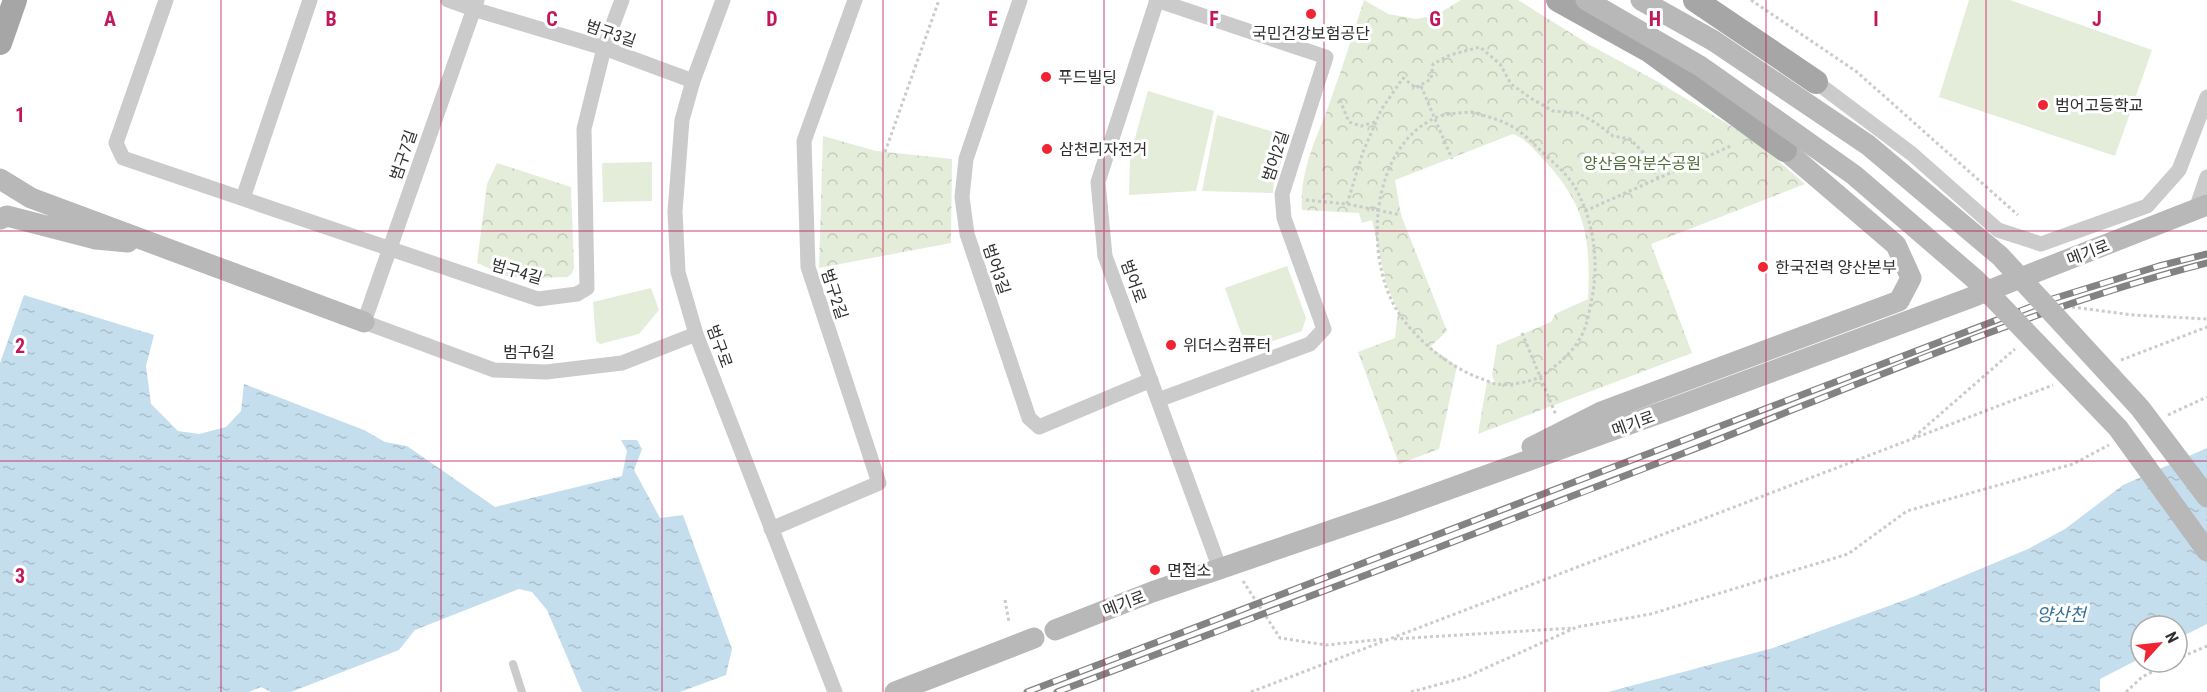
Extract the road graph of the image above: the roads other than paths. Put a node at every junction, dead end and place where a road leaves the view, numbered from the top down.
1 (15, 0) edge
2 (166, 0) edge
3 (309, 0) edge
4 (448, 0) edge
5 (622, 0) edge
6 (723, 0) edge
7 (855, 0) edge
8 (1020, 0) edge
9 (1157, 0) edge
10 (1558, 0) edge
11 (1586, 0) edge
12 (1641, 0) edge
13 (1695, 0) edge
14 (475, 5) edge
15 (0, 43) edge
16 (604, 48) junction
17 (693, 81) junction
18 (1816, 82) joint
19 (2207, 97) edge
20 (1785, 150) joint
21 (2207, 177) edge
22 (0, 179) edge
23 (243, 198) junction
24 (2201, 207) edge
25 (0, 219) edge
26 (158, 245) junction
27 (389, 250) junction
28 (364, 322) junction
29 (696, 334) junction
30 (1151, 380) junction
31 (1158, 400) junction
32 (1454, 487) junction
33 (2207, 497) edge
34 (771, 529) junction
35 (2207, 551) edge
36 (1227, 566) junction
37 (1055, 630) dead end
38 (1034, 638) dead end
39 (513, 664) dead end
40 (522, 692) edge
41 (835, 692) edge
42 (895, 692) edge

1 - 15 main road
2 - 23 street, 범구4길
3 - 23 street
4 - 14 street, 범구3길
5 - 16 street
6 - 17 street, 범구로
7 - 34 street, 범구2길
8 - 30 street, 범어3길
9 - 30 street, 범어로
9 - 31 street, 범어2길
10 - 20 main road
11 - 35 street, bridge
12 - 33 street, bridge
13 - 18 main road
14 - 16 street, 범구3길
14 - 27 street, 범구7길
16 - 17 street, 범구3길
16 - 27 street, 범구4길
17 - 29 street, 범구로
18 - 19 street
20 - 32 street
21 - 24 street
22 - 26 street
23 - 27 street, 범구4길
24 - 32 street, 메기로
25 - 26 street
26 - 28 street
27 - 28 street, 범구7길
28 - 29 street, 범구6길
29 - 34 street, 범구로
30 - 31 street, 범어로
31 - 36 street, 범어로
32 - 36 street, 메기로
34 - 41 street, 범구로
36 - 37 street, 메기로
38 - 42 street
39 - 40 lane

